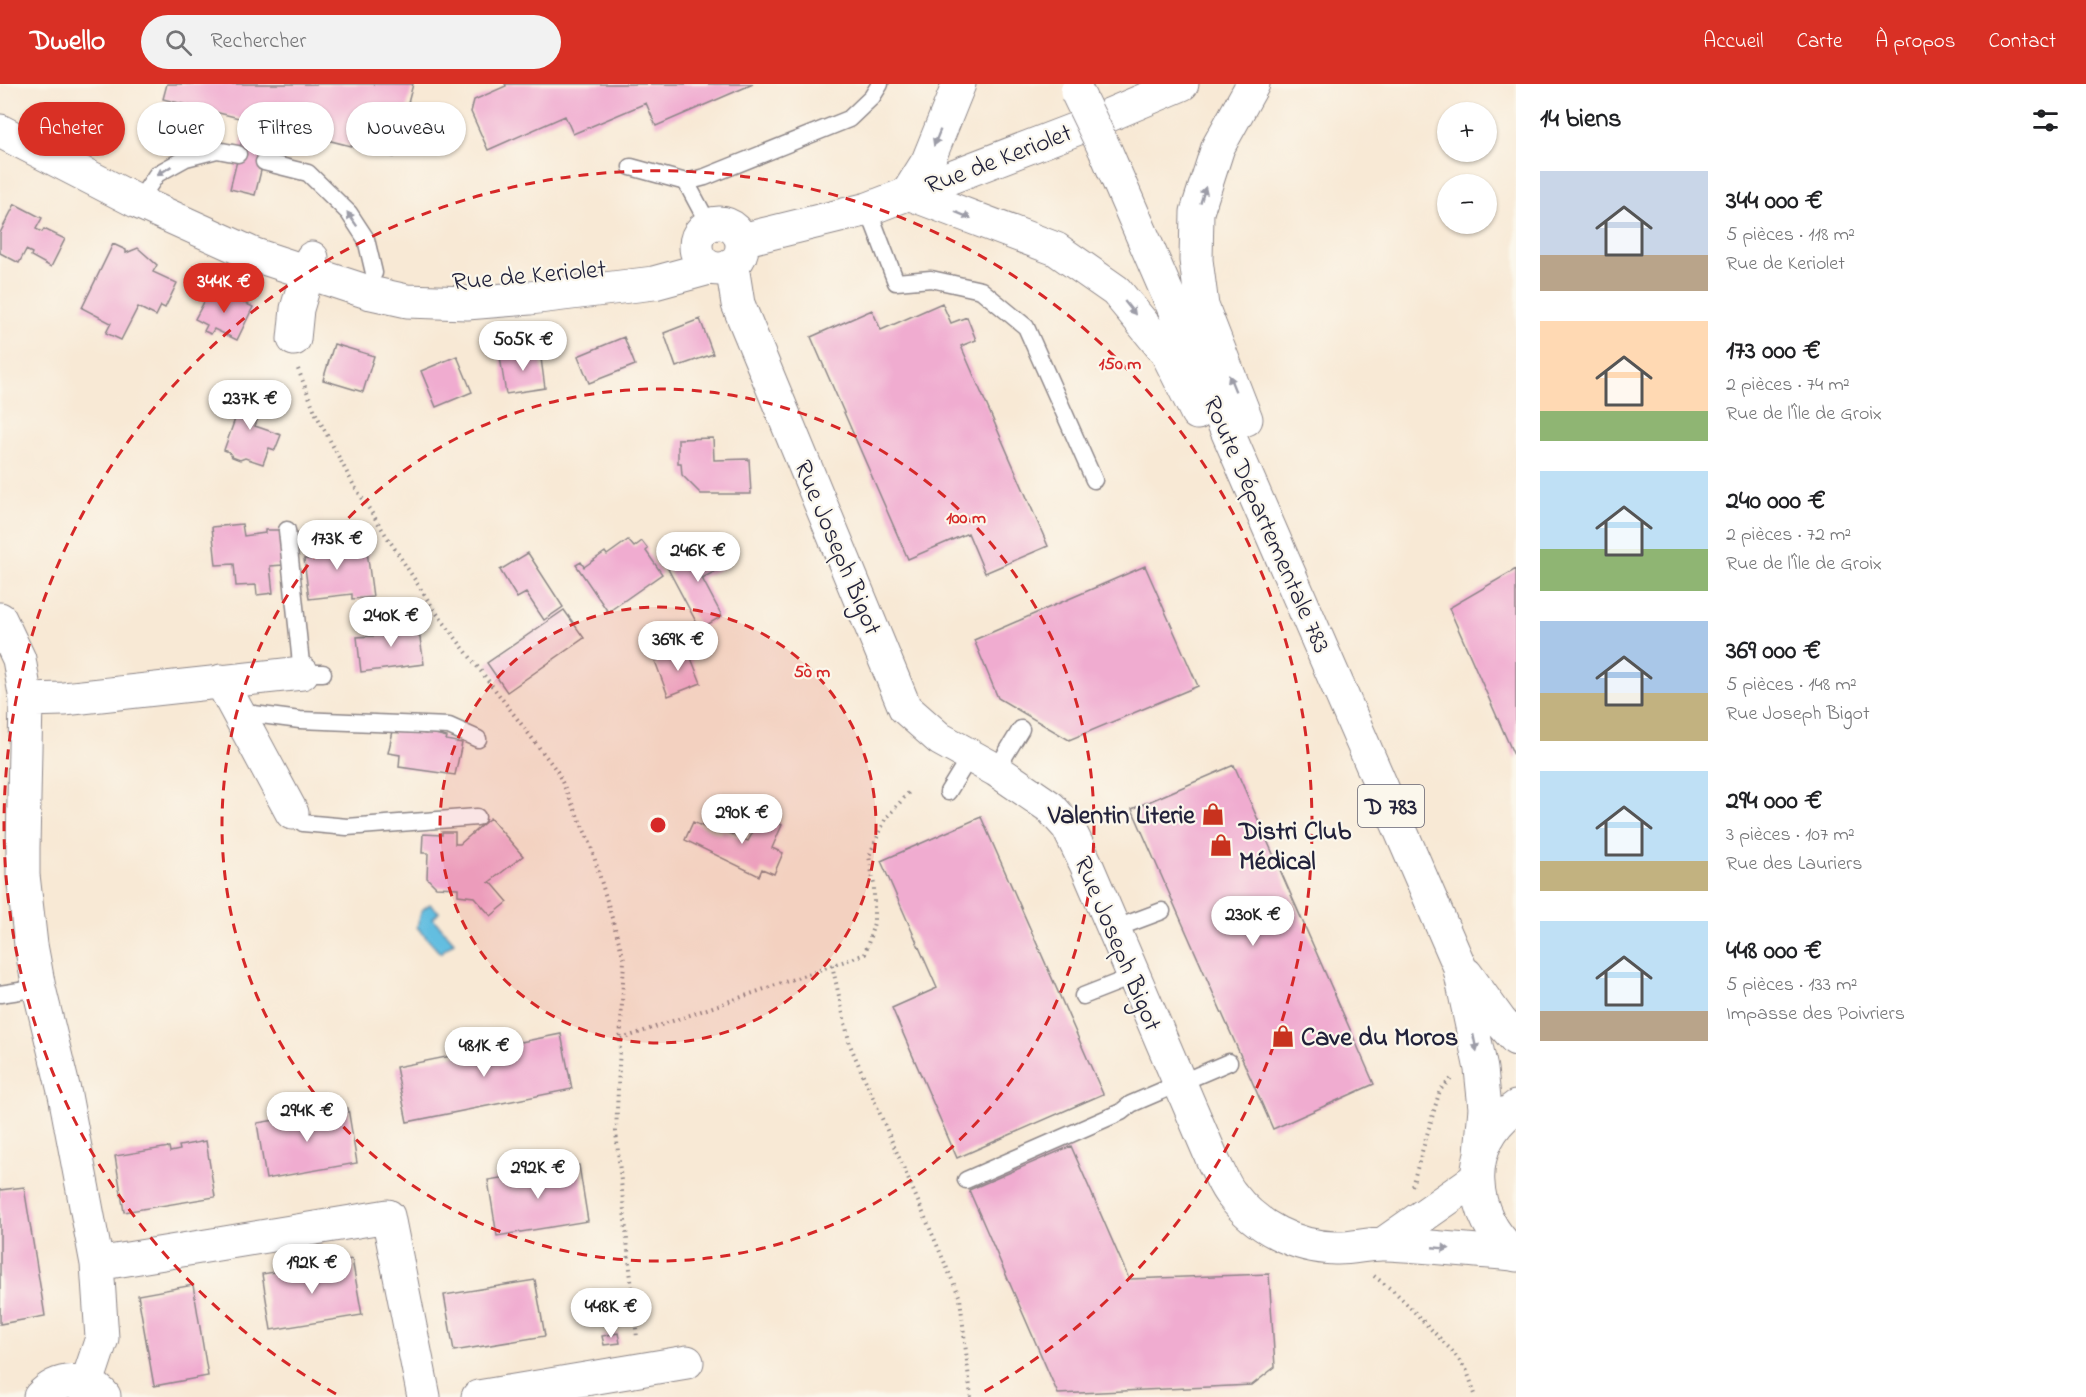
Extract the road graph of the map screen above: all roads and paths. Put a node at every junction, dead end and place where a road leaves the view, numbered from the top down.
1 (880, 84) edge
2 (959, 84) edge
3 (1182, 84) edge
4 (1253, 84) edge
5 (1076, 88) edge
6 (2, 132) edge
7 (237, 154) edge
8 (264, 162) dead end
9 (631, 167) dead end
10 (686, 182) junction
11 (908, 193) junction
12 (142, 196) junction
13 (868, 209) junction
14 (717, 249) junction
15 (310, 265) junction
16 (374, 273) junction
17 (294, 339) joint
18 (1094, 480) dead end
19 (287, 530) dead end
20 (1275, 538) junction
21 (0, 619) edge
22 (313, 673) joint
23 (220, 681) junction
24 (26, 700) junction
25 (238, 712) junction
26 (1021, 729) dead end
27 (478, 739) dead end
28 (983, 763) junction
29 (910, 791) dead end
30 (948, 792) dead end
31 (292, 813) joint
32 (477, 817) dead end
33 (1162, 911) dead end
34 (1114, 929) junction
35 (832, 965) junction
36 (1459, 965) junction
37 (1134, 976) junction
38 (39, 988) junction
39 (0, 994) edge
40 (1083, 996) dead end
41 (621, 1039) junction
42 (1516, 1039) edge
43 (1229, 1062) dead end
44 (1481, 1069) junction
45 (1179, 1083) junction
46 (1516, 1107) edge
47 (1479, 1166) junction
48 (966, 1180) dead end
49 (1410, 1191) dead end
50 (1383, 1244) junction
51 (1338, 1248) junction
52 (1515, 1255) edge
53 (97, 1264) junction
54 (687, 1362) dead end
55 (640, 1370) junction
56 (592, 1387) edge
57 (96, 1390) edge
58 (40, 1397) edge
59 (424, 1397) edge
60 (478, 1397) edge
61 (971, 1397) edge
62 (1476, 1397) edge

1 - 10 lane
2 -> 11 street
3 - 11 street, Rue de Keriolet
20 -> 4 street
5 - 20 street, Route Départementale 783 / D 783, bridge
6 - 12 street, Rue de Keriolet
7 -> 12 lane
16 -> 8 lane
9 - 10 lane
10 - 14 lane
11 - 13 street, Rue de Keriolet
11 -> 20 street
12 - 15 street, Rue de Keriolet
13 - 14 street, Rue de Keriolet
13 - 18 lane
14 - 15 street, Rue de Keriolet
14 - 16 street, Rue de Keriolet
14 - 28 street, Rue Joseph Bigot
15 - 16 street, Rue de Keriolet
15 - 17 street
17 - 41 path
19 - 22 lane
20 - 36 street, Route Départementale 783 / D 783
21 - 24 street
22 - 23 street
23 - 24 street
23 - 25 street
24 - 38 street
25 - 27 lane
25 - 31 street
26 - 28 lane
28 - 30 lane
28 - 34 street, Rue Joseph Bigot
29 - 35 path
31 - 32 lane
33 - 34 lane
34 - 37 street, Rue Joseph Bigot
35 - 41 path
35 - 61 path
36 - 42 street, Route Départementale 783 / D 783
36 -> 44 street, Route Départementale 783 / D 783
37 - 40 lane
37 - 45 street, Rue Joseph Bigot
38 - 39 lane
38 - 53 street
41 - 55 path
43 - 45 lane
44 - 47 street, Route Départementale 783 / D 783
44 - 49 path
45 - 48 lane
45 - 51 street, Rue Joseph Bigot
46 - 47 street
47 - 50 street, Rue Joseph Bigot
47 - 52 street, Route Départementale 783
50 - 51 street, Rue Joseph Bigot
50 -> 52 street, Rue Joseph Bigot
51 - 62 path
53 - 57 street
53 - 59 street
54 - 55 street
55 - 56 street
56 - 60 street
57 - 58 street

